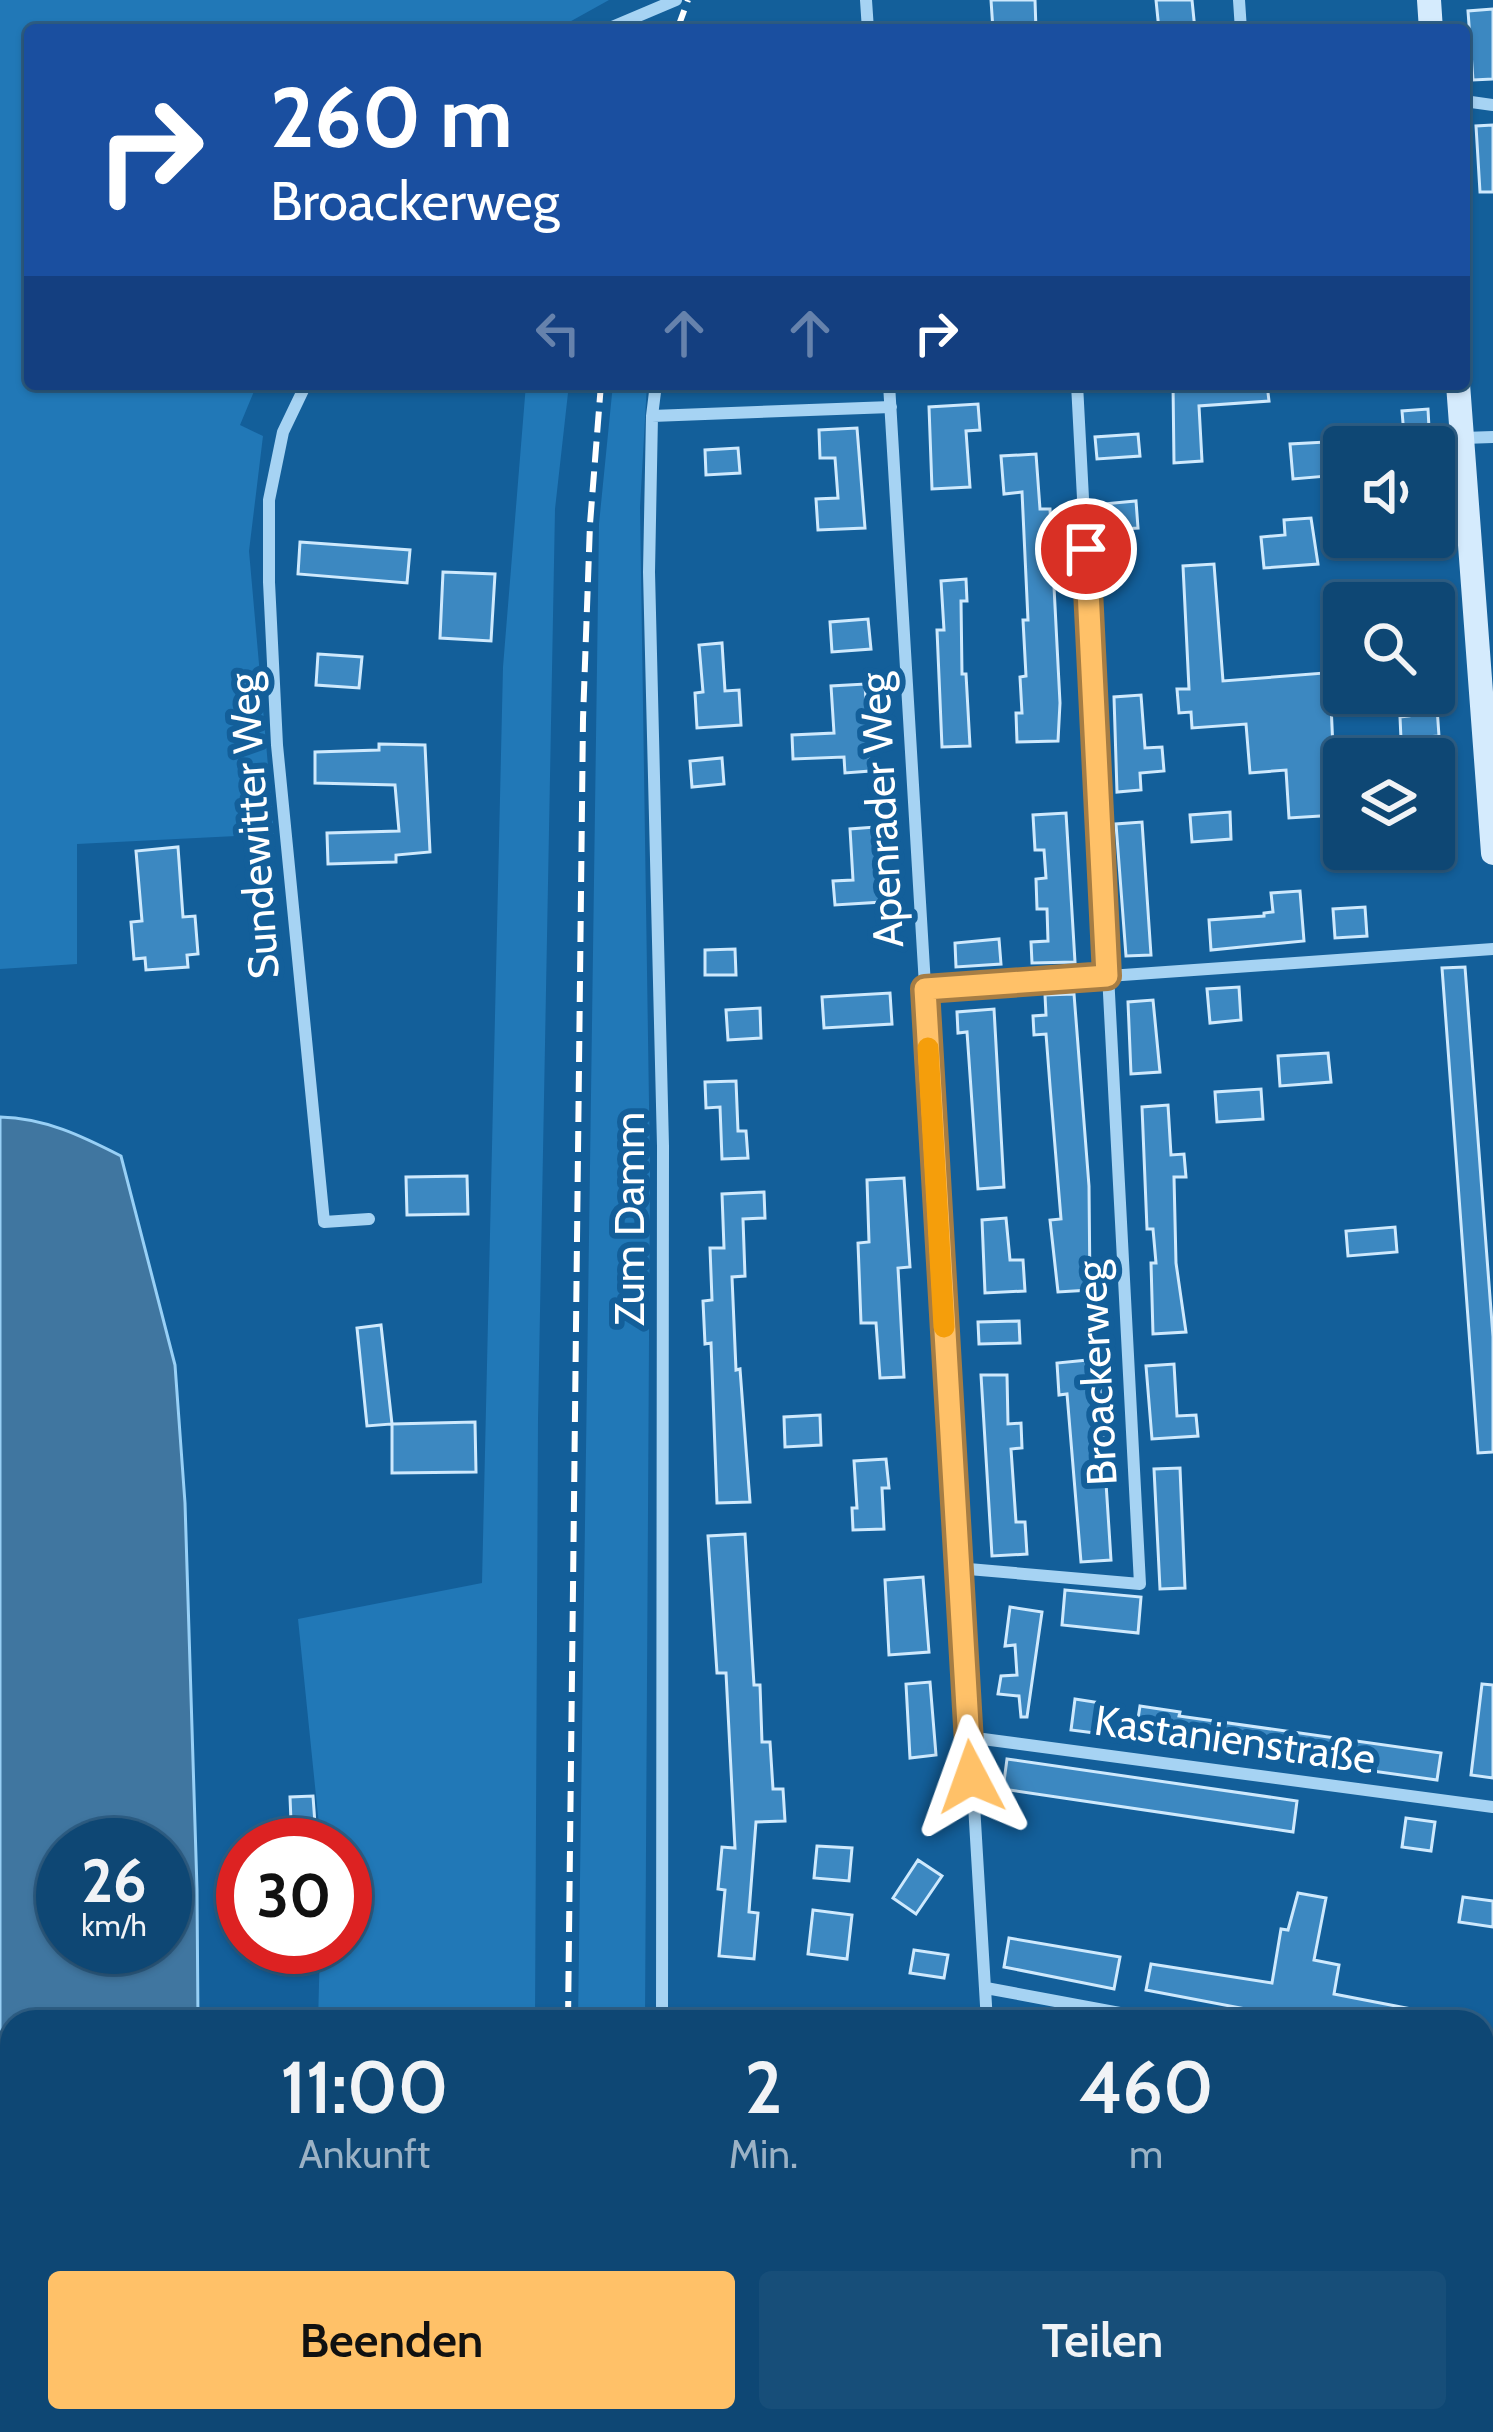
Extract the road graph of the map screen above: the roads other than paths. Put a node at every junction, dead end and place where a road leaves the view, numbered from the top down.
1 (676, 0) edge
2 (619, 24) edge
3 (303, 390) edge
4 (655, 390) edge
5 (889, 390) edge
6 (1077, 390) edge
7 (1458, 390) edge
8 (890, 407) junction
9 (652, 416) junction
10 (1493, 436) edge
11 (1462, 438) junction
12 (1493, 853) edge
13 (1493, 949) edge
14 (1107, 976) junction
15 (925, 989) junction
16 (369, 1219) dead end
17 (957, 1568) junction
18 (968, 1737) junction
19 (1493, 1807) edge
20 (986, 1988) junction
21 (662, 2010) edge
22 (987, 2010) edge
23 (1104, 2010) edge

1 - 2 street
3 - 16 street, Sundewitter Weg
4 - 9 street, Zum Damm
5 - 8 street, Apenrader Weg
6 - 14 street, Broackerweg
7 - 11 street
8 - 9 street
8 - 15 street, Apenrader Weg
9 - 21 street, Zum Damm
10 - 11 street
11 - 12 street
13 - 14 street
14 - 15 street
14 - 17 street, Broackerweg
15 - 17 street, Apenrader Weg
17 - 18 street, Apenrader Weg
18 - 19 street, Kastanienstraße
18 - 20 street, Apenrader Weg
20 - 22 street, Apenrader Weg
20 - 23 street

